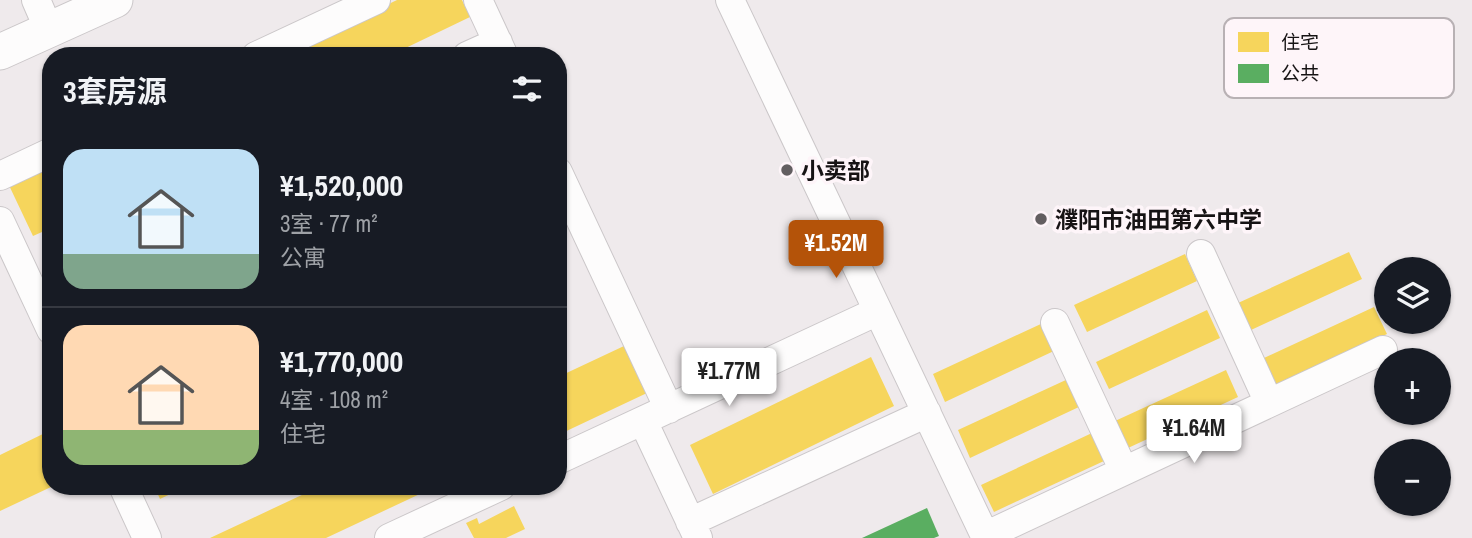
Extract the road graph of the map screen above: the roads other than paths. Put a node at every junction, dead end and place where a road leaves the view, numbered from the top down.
1 (115, 0) edge
2 (376, 0) edge
3 (478, 0) edge
4 (730, 0) edge
5 (42, 15) edge
6 (279, 47) edge
7 (500, 47) edge
8 (0, 52) edge
9 (42, 156) edge
10 (0, 176) edge
11 (567, 191) edge
12 (0, 221) edge
13 (1201, 254) dead end
14 (42, 311) edge
15 (878, 311) junction
16 (1055, 323) dead end
17 (1374, 353) edge
18 (1269, 403) junction
19 (669, 409) junction
20 (927, 413) junction
21 (643, 421) junction
22 (567, 456) edge
23 (1124, 471) junction
24 (127, 495) edge
25 (467, 495) edge
26 (694, 530) edge
27 (985, 537) edge
28 (147, 538) edge
29 (389, 538) edge

1 - 5 street
2 - 6 street
3 - 7 street
4 - 15 street
5 - 8 street
9 - 10 street
11 - 19 street
12 - 14 street
13 - 18 street
15 - 19 street
15 - 20 street
16 - 23 street
17 - 18 street
18 - 23 street
19 - 21 street
20 - 26 street
20 - 27 street
21 - 22 street
21 - 26 street
23 - 27 street
24 - 28 street
25 - 29 street

